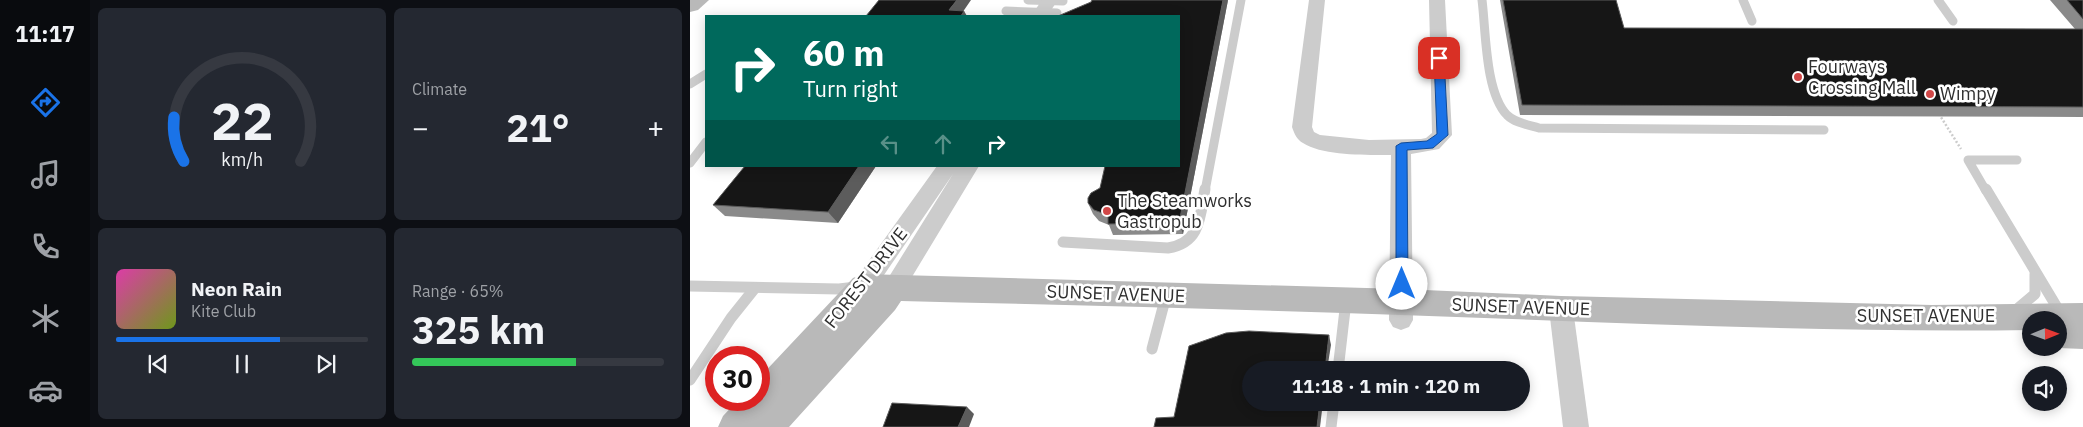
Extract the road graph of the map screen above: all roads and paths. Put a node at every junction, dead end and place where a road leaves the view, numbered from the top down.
1 (698, 0) edge
2 (1028, 0) edge
3 (1241, 0) edge
4 (1317, 0) edge
5 (1437, 0) edge
6 (1482, 0) edge
7 (1743, 0) edge
8 (1938, 0) edge
9 (690, 5) edge
10 (1052, 8) edge
11 (1006, 11) dead end
12 (1752, 21) dead end
13 (1953, 21) dead end
14 (705, 75) edge
15 (690, 84) edge
16 (1936, 109) edge
17 (1824, 130) dead end
18 (705, 143) edge
19 (1401, 146) junction
20 (1968, 160) junction
21 (2017, 160) dead end
22 (690, 163) edge
23 (947, 167) edge
24 (968, 167) edge
25 (1063, 242) dead end
26 (2035, 272) junction
27 (690, 286) edge
28 (755, 288) junction
29 (866, 293) junction
30 (1164, 304) junction
31 (1345, 310) junction
32 (1401, 311) junction
33 (1562, 315) junction
34 (2001, 317) junction
35 (2072, 327) edge
36 (2022, 334) edge
37 (1152, 349) dead end
38 (1339, 361) edge
39 (690, 380) edge
40 (1333, 411) edge
41 (735, 427) edge
42 (767, 427) edge
43 (1331, 427) edge
44 (1576, 427) edge

1 - 9 street
2 - 10 lane
3 - 25 lane
4 - 19 street
5 - 19 street
6 - 17 lane
7 - 12 lane
8 - 13 lane
10 - 11 lane
14 - 15 lane
16 - 20 path
18 - 22 lane
19 - 32 street
20 - 21 lane
20 - 26 lane
23 - 29 street, FOREST DRIVE
24 - 29 street, FOREST DRIVE
26 - 34 lane
26 - 35 lane
27 - 28 lane, SUNSET AVENUE
28 - 29 lane, SUNSET AVENUE
28 - 39 lane
29 - 30 street, SUNSET AVENUE
29 - 41 street, FOREST DRIVE
29 - 42 street, FOREST DRIVE
30 - 31 street, SUNSET AVENUE
30 - 37 lane
31 - 32 street, SUNSET AVENUE
31 - 38 lane
32 - 33 street, SUNSET AVENUE
33 - 34 street, SUNSET AVENUE
33 - 36 street, SUNSET AVENUE
33 - 44 street
34 - 35 street, SUNSET AVENUE
40 - 43 lane

